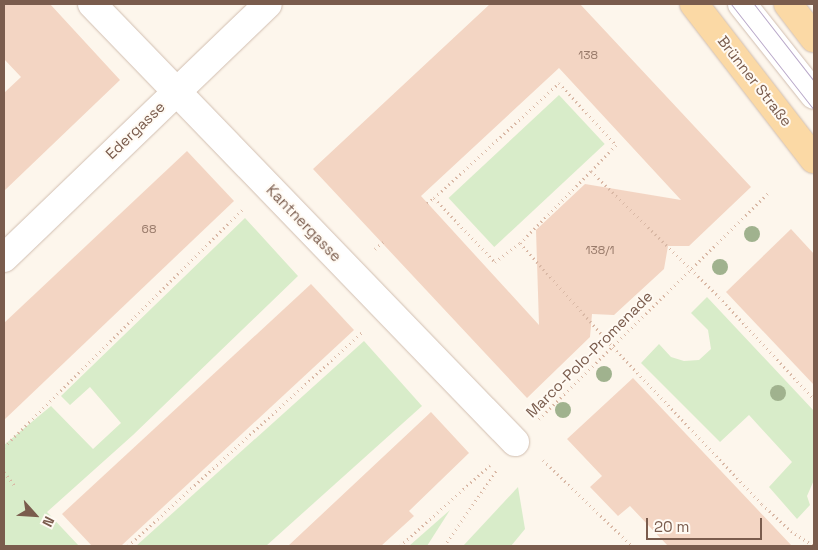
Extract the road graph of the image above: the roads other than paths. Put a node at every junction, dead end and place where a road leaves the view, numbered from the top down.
1 (92, 4) edge
2 (268, 4) edge
3 (694, 4) edge
4 (742, 4) edge
5 (788, 4) edge
6 (814, 38) edge
7 (176, 90) junction
8 (814, 95) edge
9 (814, 159) edge
10 (4, 258) edge
11 (515, 442) road end

1 - 7 street, Kantnergasse
2 - 7 street, Edergasse
3 - 9 main road, Brünner Straße
4 - 8 street
5 - 6 main road
7 - 10 street, Edergasse
7 - 11 street, Kantnergasse

